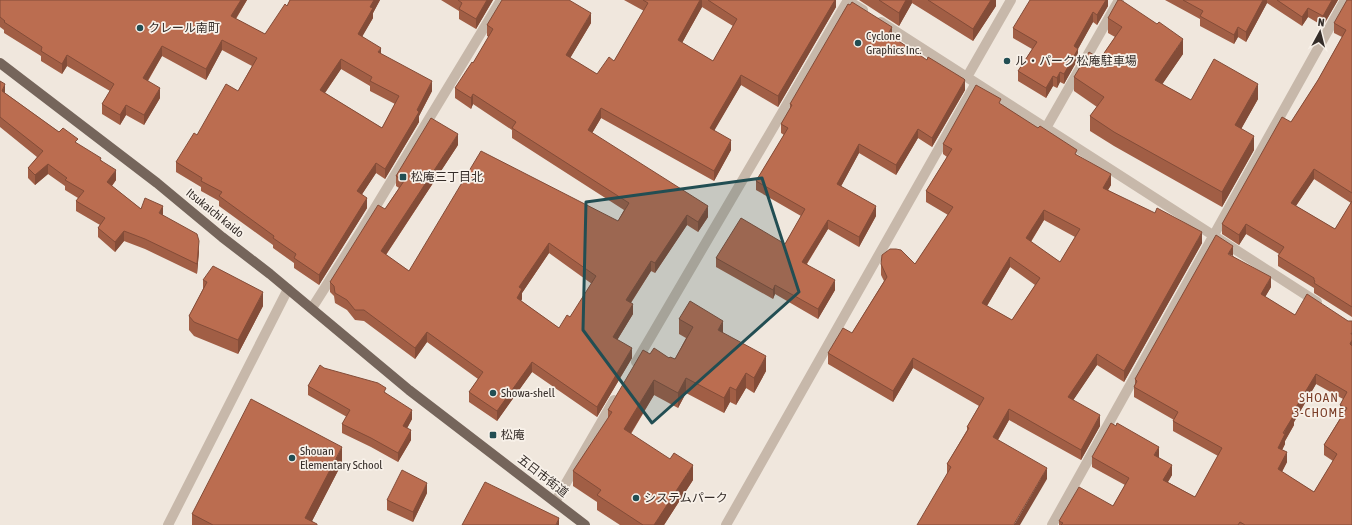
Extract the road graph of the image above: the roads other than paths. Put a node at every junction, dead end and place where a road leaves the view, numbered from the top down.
1 (501, 0) edge
2 (847, 0) edge
3 (1011, 0) edge
4 (1119, 0) edge
5 (1345, 0) edge
6 (0, 62) edge
7 (967, 77) junction
8 (976, 83) junction
9 (1046, 128) junction
10 (1213, 236) junction
11 (288, 289) junction
12 (312, 308) junction
13 (1326, 308) edge
14 (630, 373) edge
15 (618, 393) edge
16 (555, 502) junction
17 (581, 524) edge
18 (168, 525) edge
19 (726, 525) edge
20 (1052, 525) edge

1 - 12 street
2 - 7 street
2 - 14 street
3 - 7 street
4 - 9 street
5 - 10 street
6 - 11 main road, Itsukaichi kaido
7 - 8 street
8 - 9 street
8 - 19 street
9 - 10 street
10 - 13 street
10 - 20 street
11 - 12 main road, Itsukaichi kaido
11 - 18 street
12 - 16 main road, 五日市街道
15 - 16 street
16 - 17 main road, 五日市街道

